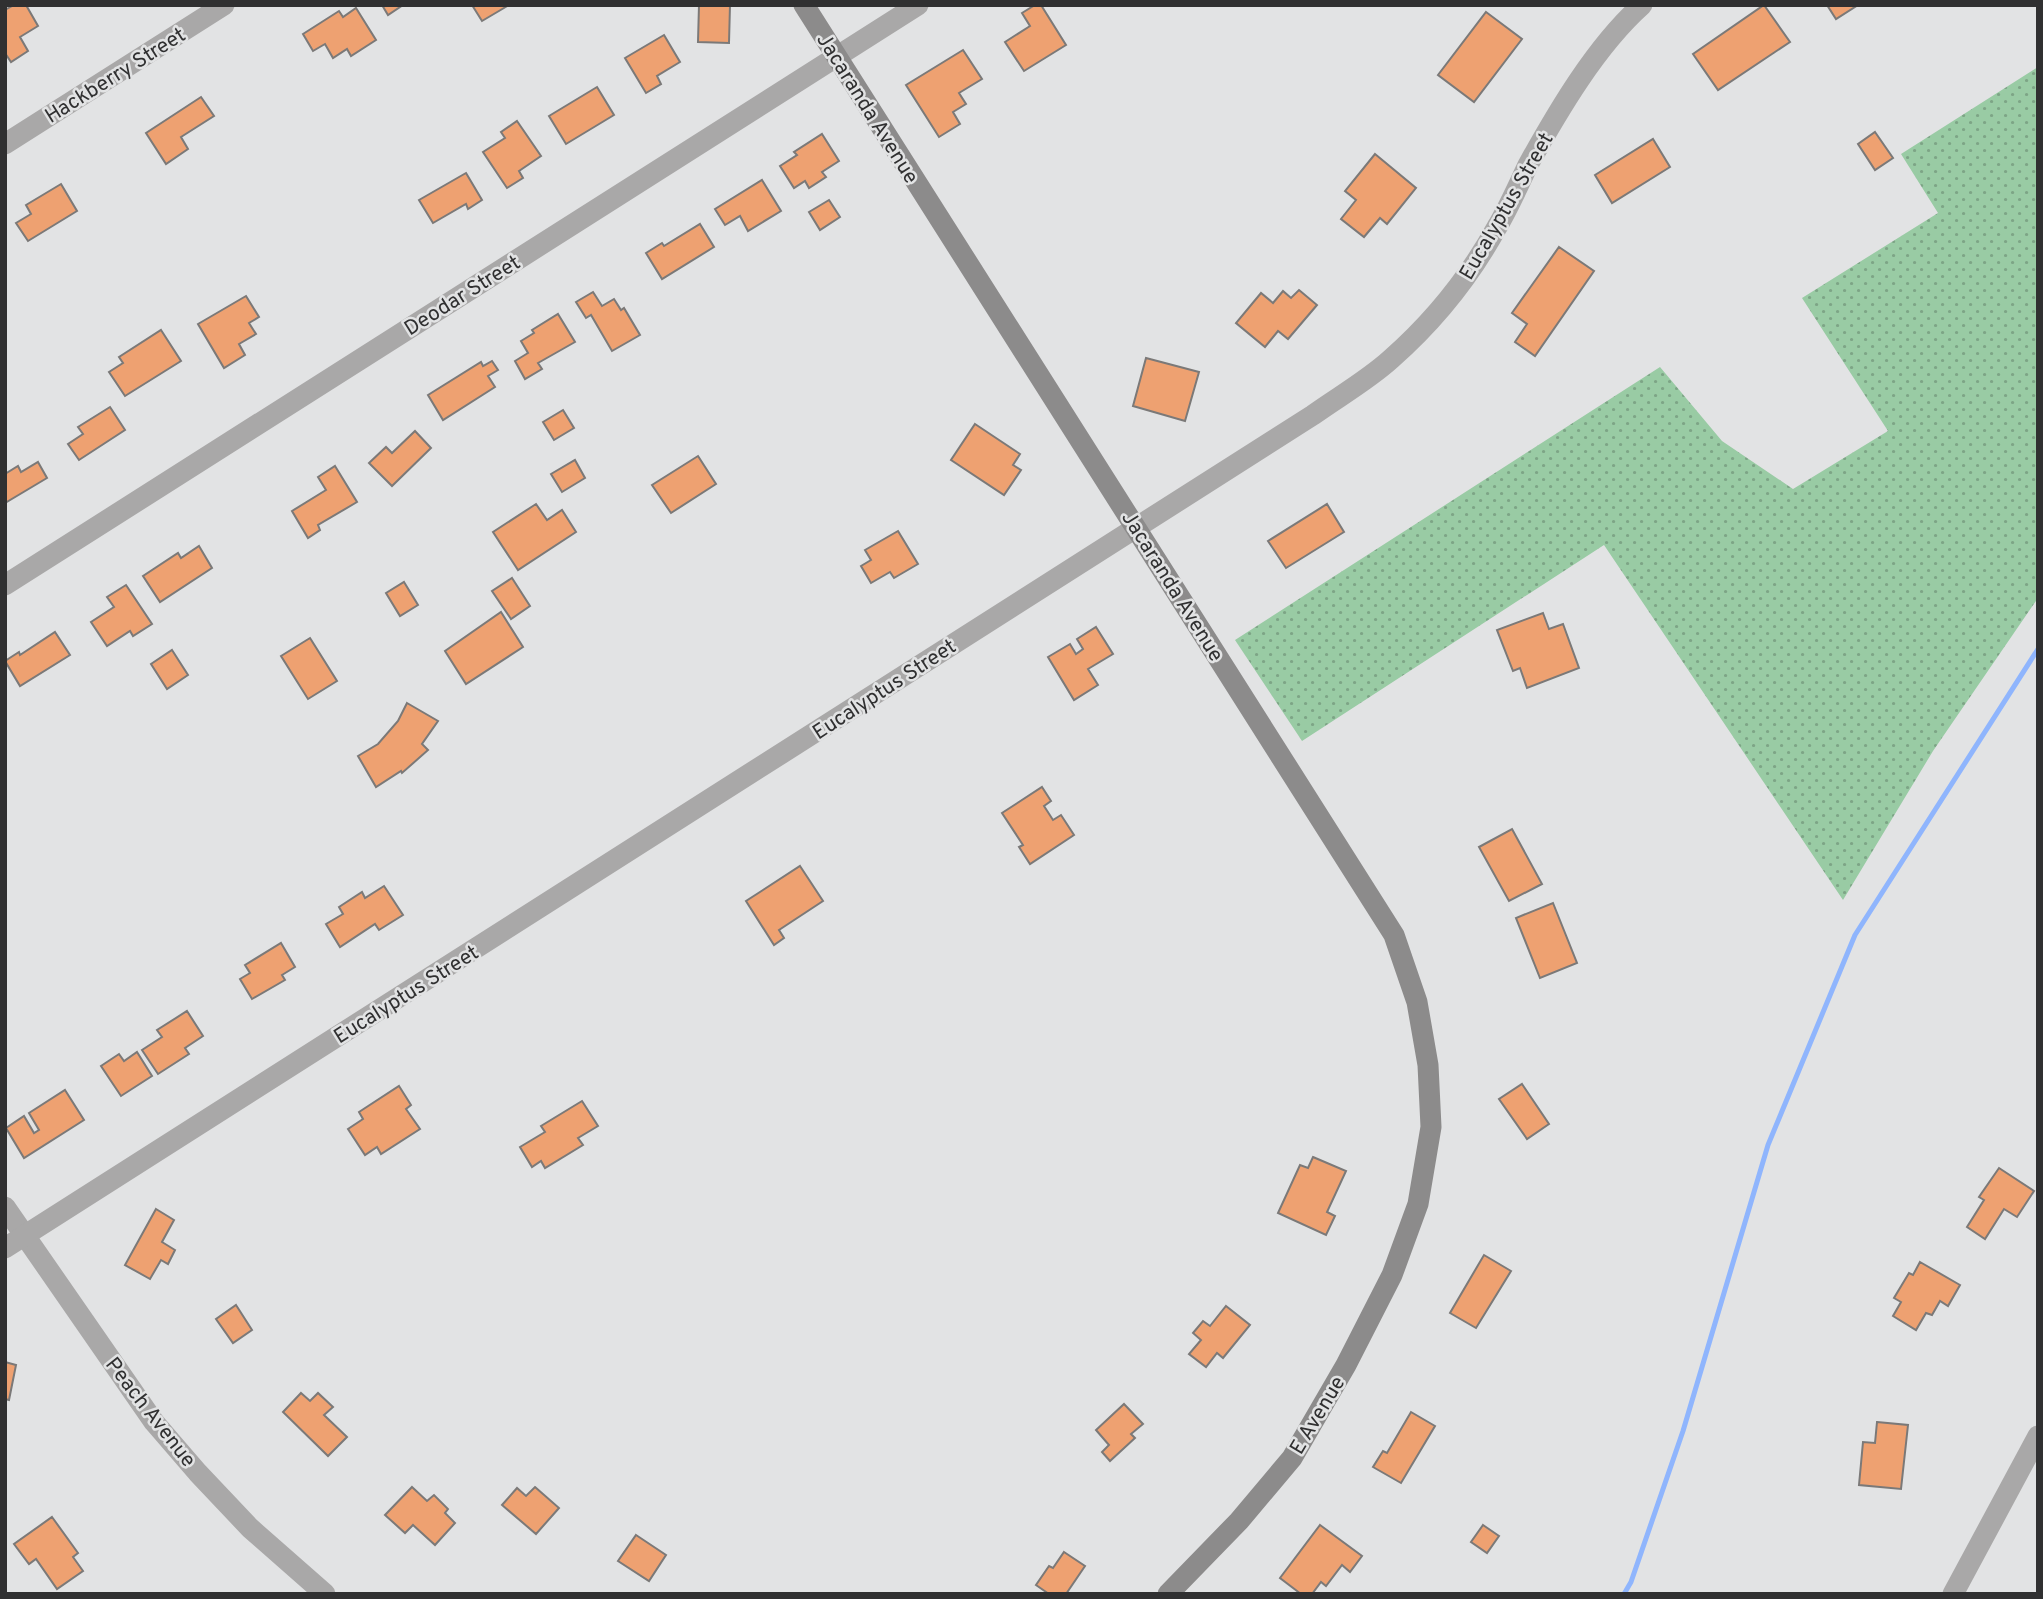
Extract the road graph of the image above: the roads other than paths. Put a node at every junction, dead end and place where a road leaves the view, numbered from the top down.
1 (224, 5) edge
2 (804, 5) edge
3 (918, 5) edge
4 (1642, 5) edge
5 (836, 58) junction
6 (5, 144) edge
7 (1136, 528) junction
8 (5, 585) edge
9 (1418, 1204) joint
10 (5, 1207) edge
11 (23, 1236) junction
12 (5, 1248) edge
13 (2038, 1436) edge
14 (325, 1594) edge
15 (1168, 1594) edge
16 (1953, 1594) edge

1 - 6 street, Hackberry Street
2 - 5 street, Jacaranda Avenue
3 - 5 street, Deodar Street
4 - 7 street, Eucalyptus Street
5 - 7 street, Jacaranda Avenue
5 - 8 street, Deodar Street
7 - 9 street, Jacaranda Avenue
7 - 11 street, Eucalyptus Street
9 - 15 street, E Avenue
10 - 11 street, Peach Avenue
11 - 12 street, Eucalyptus Street
11 - 14 street, Peach Avenue
13 - 16 street

